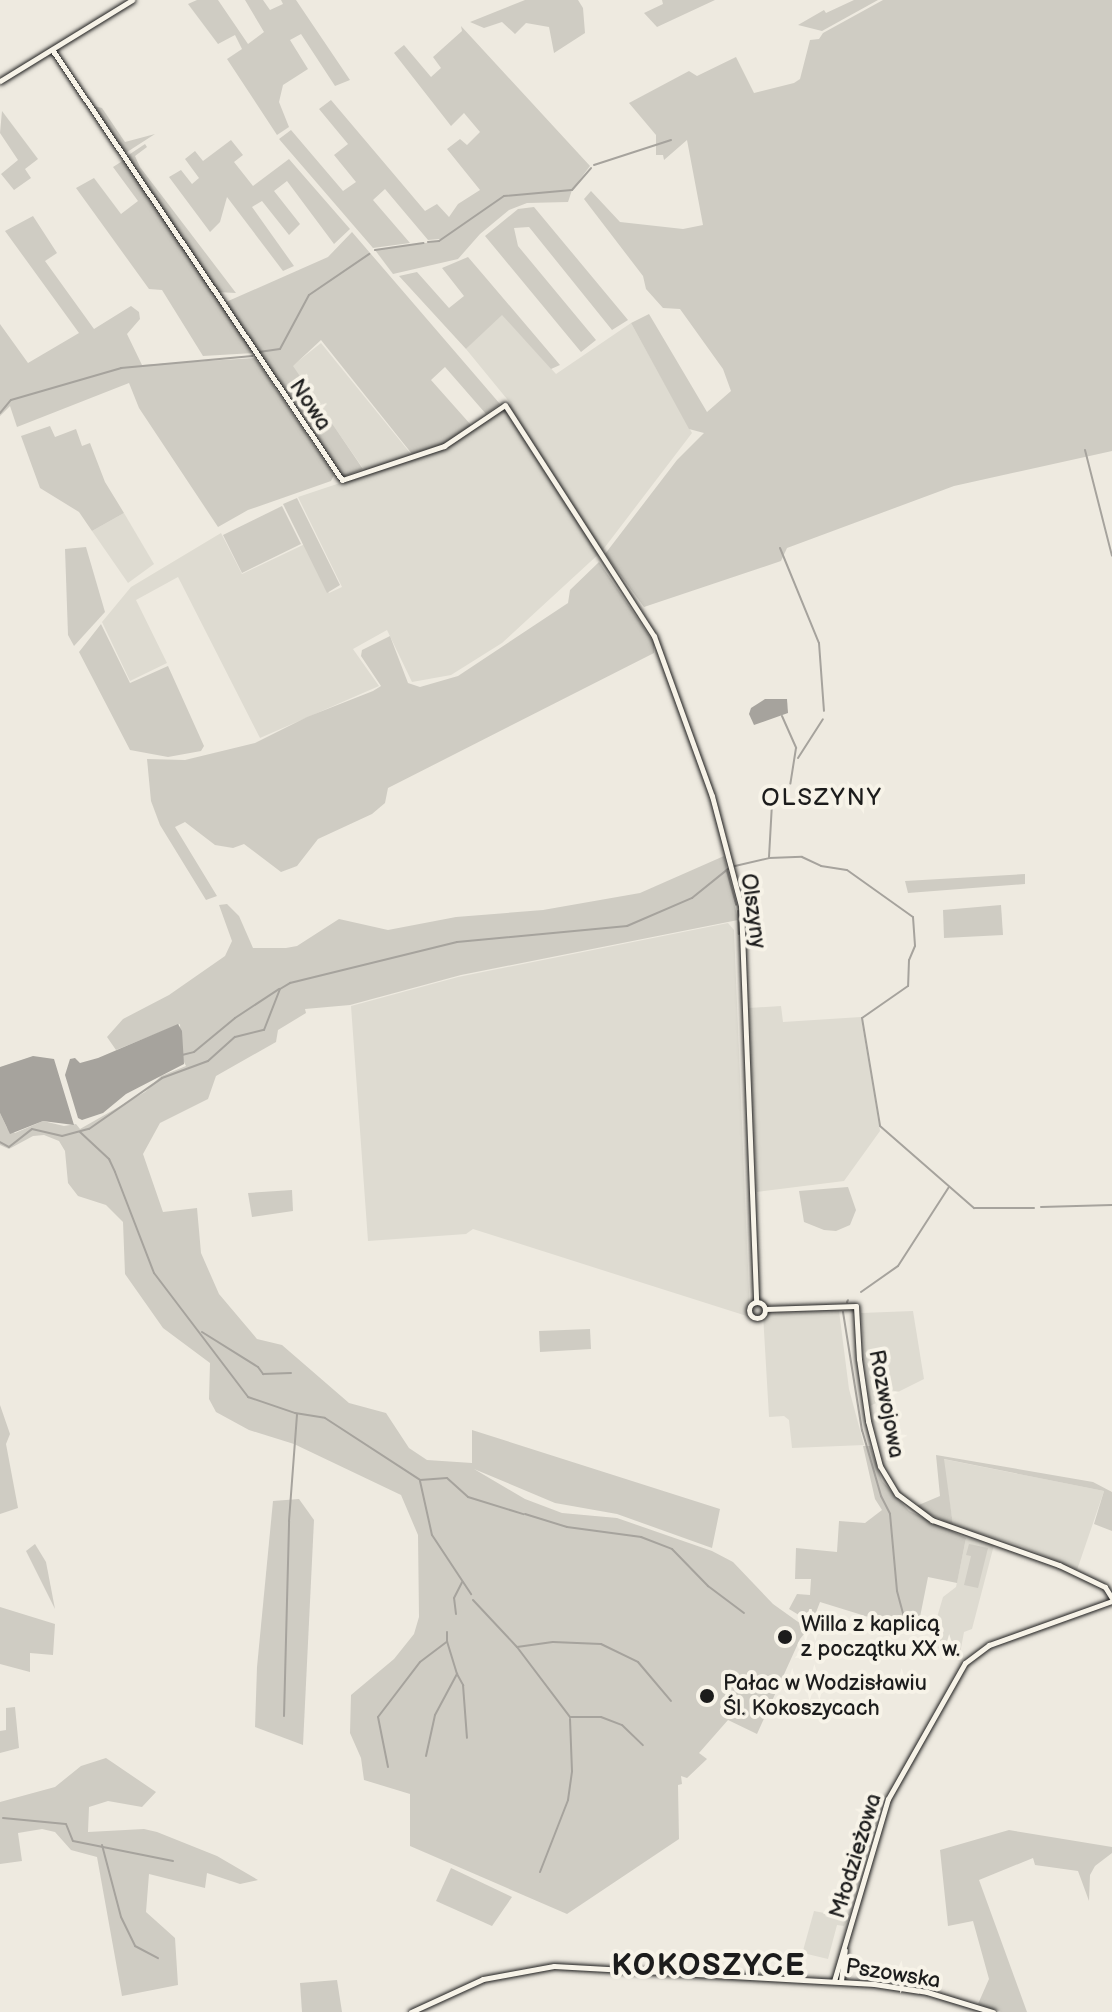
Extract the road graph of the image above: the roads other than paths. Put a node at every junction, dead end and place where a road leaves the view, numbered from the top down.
1 (132, 0) edge
2 (53, 51) junction
3 (0, 81) edge
4 (599, 555) joint
5 (756, 1301) junction
6 (765, 1309) junction
7 (1112, 1600) edge
8 (837, 1981) junction
9 (411, 2012) edge
10 (993, 2012) edge

1 - 2 street
2 - 3 street
2 - 4 street, Nowa
4 - 5 street, Olszyny
5 - 6 street
5 - 6 street
6 - 7 street, Rozwojowa
7 - 8 street, Młodzieżowa
8 - 9 street, Pszowska
8 - 10 street, Pszowska

